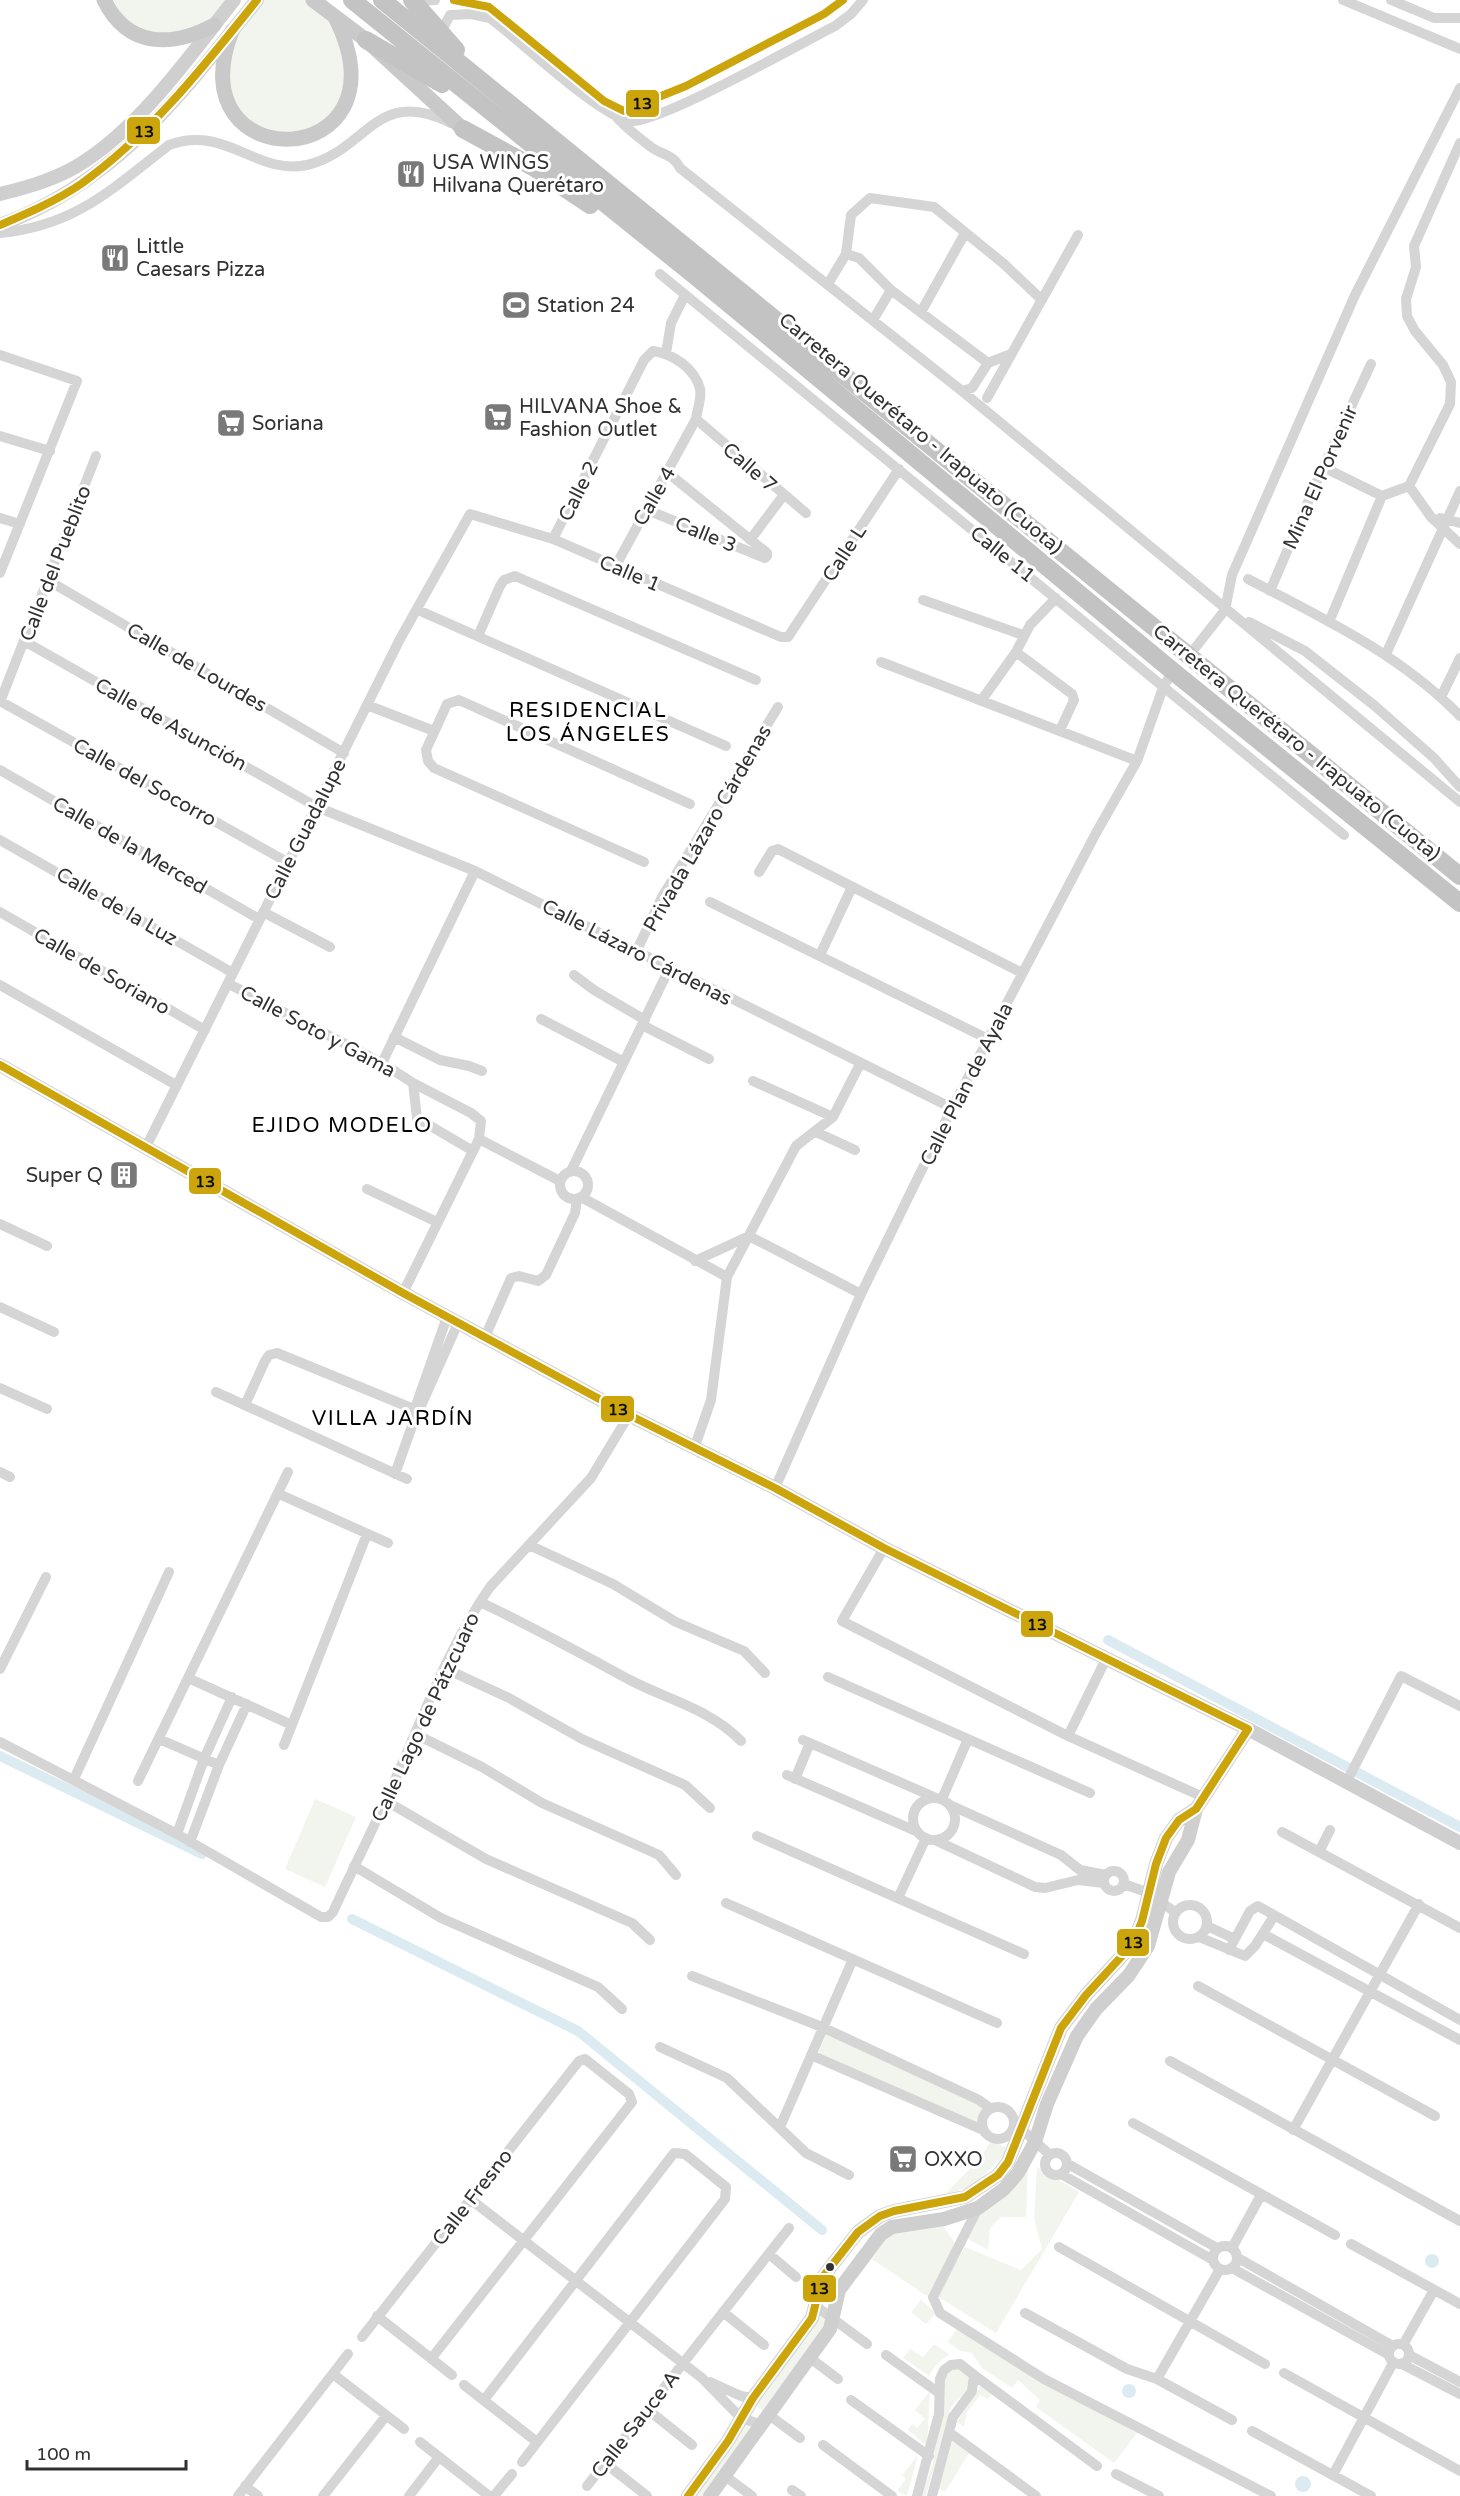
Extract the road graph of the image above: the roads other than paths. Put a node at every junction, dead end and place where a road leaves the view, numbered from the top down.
1 (104, 0) edge
2 (234, 0) edge
3 (257, 0) edge
4 (313, 0) edge
5 (352, 0) edge
6 (382, 0) edge
7 (412, 0) edge
8 (435, 0) edge
9 (454, 0) edge
10 (843, 0) edge
11 (863, 0) edge
12 (1343, 0) edge
13 (1391, 0) edge
14 (334, 17) junction
15 (1460, 18) edge
16 (214, 25) junction
17 (232, 31) junction
18 (441, 32) junction
19 (366, 40) junction
20 (1460, 49) edge
21 (476, 75) junction
22 (1460, 88) edge
23 (604, 101) junction
24 (611, 113) junction
25 (496, 116) junction
26 (463, 129) junction
27 (1460, 143) edge
28 (0, 194) edge
29 (0, 225) edge
30 (0, 233) edge
31 (966, 233) junction
32 (1078, 235) dead end
33 (846, 254) junction
34 (660, 274) dead end
35 (694, 275) junction
36 (828, 284) junction
37 (891, 290) junction
38 (686, 295) junction
39 (1042, 300) junction
40 (921, 312) junction
41 (873, 320) junction
42 (666, 353) junction
43 (1011, 354) junction
44 (0, 355) edge
45 (988, 363) junction
46 (1371, 364) dead end
47 (967, 390) junction
48 (985, 404) junction
49 (696, 419) junction
50 (0, 436) edge
51 (50, 451) junction
52 (96, 456) dead end
53 (1323, 467) junction
54 (899, 469) junction
55 (668, 473) junction
56 (1409, 486) junction
57 (1460, 492) edge
58 (783, 496) junction
59 (1382, 496) junction
60 (645, 509) junction
61 (806, 513) dead end
62 (470, 514) joint
63 (0, 518) edge
64 (1460, 523) edge
65 (20, 524) junction
66 (1444, 524) junction
67 (553, 539) junction
68 (750, 540) junction
69 (1460, 544) edge
70 (615, 567) junction
71 (0, 573) edge
72 (1248, 579) dead end
73 (50, 581) junction
74 (1270, 591) junction
75 (1056, 598) junction
76 (923, 600) dead end
77 (418, 610) junction
78 (1225, 610) junction
79 (1329, 622) junction
80 (1023, 635) junction
81 (478, 636) junction
82 (788, 637) joint
83 (24, 641) junction
84 (1195, 648) dead end
85 (1018, 654) junction
86 (1386, 654) junction
87 (1460, 658) edge
88 (881, 662) dead end
89 (756, 680) dead end
90 (1167, 681) junction
91 (1441, 697) junction
92 (981, 701) junction
93 (0, 702) edge
94 (367, 705) junction
95 (778, 707) dead end
96 (1460, 716) edge
97 (1060, 730) junction
98 (434, 731) junction
99 (726, 746) dead end
100 (344, 753) junction
101 (1137, 761) junction
102 (0, 770) edge
103 (1460, 787) edge
104 (1460, 802) edge
105 (690, 804) dead end
106 (317, 807) junction
107 (1344, 835) dead end
108 (0, 840) edge
109 (644, 862) dead end
110 (289, 863) junction
111 (475, 871) junction
112 (759, 872) dead end
113 (1460, 876) edge
114 (852, 887) junction
115 (710, 902) dead end
116 (1460, 903) edge
117 (0, 912) edge
118 (261, 916) junction
119 (330, 947) dead end
120 (637, 950) junction
121 (820, 955) junction
122 (670, 968) junction
123 (233, 973) junction
124 (1022, 973) junction
125 (574, 975) dead end
126 (229, 984) junction
127 (0, 985) edge
128 (541, 1019) dead end
129 (643, 1022) junction
130 (205, 1030) junction
131 (394, 1037) junction
132 (988, 1039) junction
133 (709, 1059) dead end
134 (624, 1062) junction
135 (382, 1063) junction
136 (860, 1064) junction
137 (0, 1065) edge
138 (482, 1071) dead end
139 (753, 1081) dead end
140 (414, 1083) junction
141 (176, 1085) junction
142 (952, 1108) junction
143 (833, 1117) junction
144 (816, 1132) junction
145 (479, 1139) junction
146 (146, 1147) junction
147 (855, 1150) dead end
148 (473, 1151) junction
149 (571, 1171) junction
150 (560, 1181) junction
151 (367, 1189) dead end
152 (579, 1198) junction
153 (437, 1222) junction
154 (0, 1224) edge
155 (749, 1236) junction
156 (47, 1246) dead end
157 (695, 1261) junction
158 (728, 1277) junction
159 (403, 1293) junction
160 (861, 1294) junction
161 (0, 1307) edge
162 (453, 1320) junction
163 (54, 1332) dead end
164 (485, 1337) junction
165 (0, 1388) edge
166 (216, 1392) dead end
167 (245, 1405) junction
168 (46, 1409) dead end
169 (417, 1410) junction
170 (629, 1415) junction
171 (695, 1446) junction
172 (288, 1472) dead end
173 (395, 1474) junction
174 (407, 1479) dead end
175 (776, 1488) junction
176 (279, 1494) junction
177 (367, 1534) junction
178 (388, 1543) dead end
179 (530, 1545) junction
180 (884, 1548) junction
181 (170, 1572) dead end
182 (46, 1577) dead end
183 (480, 1602) junction
184 (1106, 1659) junction
185 (444, 1668) junction
186 (0, 1669) edge
187 (765, 1673) dead end
188 (828, 1677) dead end
189 (188, 1678) junction
190 (232, 1697) junction
191 (247, 1704) junction
192 (1460, 1706) edge
193 (292, 1725) junction
194 (1248, 1729) junction
195 (415, 1734) junction
196 (1068, 1736) junction
197 (159, 1739) junction
198 (968, 1739) junction
199 (741, 1741) dead end
200 (0, 1742) edge
201 (284, 1745) dead end
202 (204, 1759) junction
203 (219, 1765) junction
204 (74, 1779) junction
205 (138, 1781) dead end
206 (1347, 1781) junction
207 (1090, 1793) dead end
208 (942, 1800) junction
209 (386, 1801) junction
210 (1200, 1803) junction
211 (710, 1808) dead end
212 (1330, 1830) dead end
213 (1282, 1832) dead end
214 (177, 1834) junction
215 (757, 1836) dead end
216 (926, 1837) junction
217 (190, 1842) junction
218 (1460, 1843) edge
219 (1319, 1852) junction
220 (354, 1866) junction
221 (676, 1875) dead end
222 (1079, 1875) junction
223 (1105, 1879) junction
224 (1124, 1884) junction
225 (1149, 1893) junction
226 (898, 1898) junction
227 (1161, 1901) junction
228 (726, 1903) dead end
229 (1419, 1904) junction
230 (1176, 1913) junction
231 (1274, 1916) junction
232 (1207, 1926) junction
233 (1460, 1928) edge
234 (1263, 1934) junction
235 (1199, 1937) junction
236 (1235, 1939) junction
237 (650, 1940) dead end
238 (1229, 1950) junction
239 (1024, 1954) dead end
240 (853, 1959) junction
241 (692, 1976) dead end
242 (1380, 1976) junction
243 (1198, 1986) dead end
244 (1371, 1992) junction
245 (622, 2009) dead end
246 (1460, 2020) edge
247 (997, 2023) dead end
248 (822, 2027) junction
249 (1460, 2040) edge
250 (660, 2047) dead end
251 (811, 2055) junction
252 (1170, 2061) dead end
253 (1332, 2061) junction
254 (990, 2108) junction
255 (1435, 2116) dead end
256 (1133, 2123) dead end
257 (780, 2127) junction
258 (1019, 2127) junction
259 (983, 2130) junction
260 (1293, 2130) junction
261 (999, 2139) junction
262 (1016, 2148) junction
263 (1032, 2149) junction
264 (1048, 2160) junction
265 (1068, 2164) junction
266 (1061, 2174) junction
267 (849, 2175) dead end
268 (1262, 2195) junction
269 (470, 2199) junction
270 (978, 2208) junction
271 (1460, 2221) edge
272 (789, 2228) dead end
273 (1335, 2235) dead end
274 (524, 2241) junction
275 (1351, 2244) dead end
276 (1059, 2247) dead end
277 (1217, 2248) junction
278 (1232, 2248) junction
279 (769, 2254) junction
280 (1235, 2263) junction
281 (1217, 2264) junction
282 (796, 2277) dead end
283 (576, 2281) junction
284 (1434, 2289) junction
285 (1460, 2304) edge
286 (817, 2307) junction
287 (723, 2312) junction
288 (1024, 2313) dead end
289 (377, 2316) junction
290 (834, 2319) junction
291 (630, 2322) junction
292 (1191, 2322) junction
293 (362, 2337) dead end
294 (764, 2344) dead end
295 (867, 2344) dead end
296 (348, 2354) dead end
297 (886, 2355) dead end
298 (1398, 2355) junction
299 (810, 2358) junction
300 (431, 2359) junction
301 (682, 2363) junction
302 (1265, 2364) dead end
303 (1284, 2373) dead end
304 (333, 2374) junction
305 (452, 2375) dead end
306 (974, 2375) junction
307 (702, 2378) junction
308 (838, 2379) dead end
309 (1157, 2379) junction
310 (1460, 2382) edge
311 (464, 2385) dead end
312 (939, 2393) junction
313 (1460, 2394) edge
314 (753, 2398) junction
315 (484, 2400) junction
316 (851, 2400) dead end
317 (647, 2409) junction
318 (386, 2416) junction
319 (741, 2418) junction
320 (1364, 2418) junction
321 (766, 2420) junction
322 (1232, 2420) dead end
323 (404, 2429) dead end
324 (1252, 2431) dead end
325 (950, 2433) junction
326 (800, 2438) dead end
327 (420, 2442) dead end
328 (537, 2442) junction
329 (692, 2445) dead end
330 (823, 2445) dead end
331 (929, 2456) junction
332 (439, 2457) junction
333 (522, 2462) dead end
334 (605, 2463) junction
335 (1097, 2466) dead end
336 (1460, 2471) edge
337 (512, 2474) dead end
338 (1116, 2474) dead end
339 (1333, 2475) junction
340 (725, 2476) junction
341 (246, 2486) junction
342 (587, 2486) dead end
343 (1152, 2495) edge
344 (238, 2496) edge
345 (258, 2496) edge
346 (323, 2496) edge
347 (409, 2496) edge
348 (489, 2496) edge
349 (494, 2496) edge
350 (647, 2496) edge
351 (688, 2496) edge
352 (710, 2496) edge
353 (752, 2496) edge
354 (892, 2496) edge
355 (917, 2496) edge
356 (932, 2496) edge
357 (1036, 2496) edge
358 (1271, 2496) edge
359 (1371, 2496) edge

1 - 16 main road
2 - 16 main road
3 - 17 main road
4 - 14 main road
5 - 25 highway, Carretera Querétaro - Irapuato (Cuota)
6 - 21 highway, Carretera Querétaro - Irapuato (Cuota)
7 - 8 street
7 - 18 highway
9 - 23 street
10 - 23 street
11 - 24 street
12 - 20 street
13 - 15 street
14 - 17 main road
14 - 19 main road
16 - 28 main road
17 - 29 main road
18 - 21 highway
18 - 24 street
19 - 25 highway
19 - 26 main road
21 - 113 highway, Carretera Querétaro - Irapuato (Cuota)
22 - 78 street
23 - 24 street
24 - 36 street
25 - 35 highway, Carretera Querétaro - Irapuato (Cuota)
26 - 30 street
26 - 35 highway
27 - 56 street
31 - 33 street
31 - 39 street
31 - 40 street
32 - 39 street
33 - 36 street
33 - 37 street
34 - 38 street, Calle 11
35 - 116 highway, Carretera Querétaro - Irapuato (Cuota)
36 - 41 street
37 - 40 street
37 - 41 street
38 - 42 street
38 - 54 street, Calle 11
39 - 43 street
40 - 45 street
41 - 47 street
42 - 49 street, Calle 4
42 - 67 street, Calle 2
43 - 45 street
43 - 48 street
44 - 51 street
45 - 47 street
46 - 53 street, Mina El Porvenir
47 - 48 street
48 - 78 street
49 - 55 street, Calle 4
49 - 58 street, Calle 7
50 - 51 street
51 - 65 street
52 - 73 street, Calle del Pueblito
53 - 59 street
53 - 74 street, Mina El Porvenir
54 - 75 street, Calle 11
54 - 82 street, Calle L
55 - 60 street, Calle 4
55 - 68 street
56 - 59 street
56 - 66 street
57 - 66 street
58 - 61 street, Calle 7
58 - 68 street
59 - 79 street
60 - 68 street, Calle 3
60 - 70 street, Calle 4
62 - 67 street, Calle 1
62 - 77 street, Calle Guadalupe
63 - 65 street
64 - 66 street
65 - 71 street
66 - 69 street
66 - 86 street
67 - 70 street, Calle 1
70 - 82 street, Calle 1
72 - 74 street
73 - 83 street, Calle del Pueblito
73 - 100 street, Calle de Lourdes
74 - 79 street
75 - 80 street
75 - 90 street, Calle 11
76 - 80 street
77 - 81 street
77 - 94 street, Calle Guadalupe
78 - 84 street
78 - 103 street
78 - 104 street
79 - 86 street
80 - 85 street
81 - 89 street
81 - 99 street
83 - 93 street, Calle del Pueblito
83 - 106 street, Calle de Asunción
85 - 92 street
85 - 97 street
86 - 91 street
87 - 91 street
88 - 92 street
90 - 101 street, Calle Plan de Ayala
90 - 107 street, Calle 11
91 - 96 street
92 - 97 street
93 - 110 street, Calle del Socorro
94 - 98 street
94 - 100 street, Calle Guadalupe
95 - 120 street, Privada Lázaro Cárdenas
97 - 101 street
98 - 105 street
98 - 109 street
100 - 106 street, Calle Guadalupe
101 - 124 street, Calle Plan de Ayala
102 - 118 street, Calle de la Merced
106 - 110 street, Calle Guadalupe
106 - 111 street, Calle Lázaro Cárdenas
108 - 123 street, Calle de la Luz
110 - 118 street, Calle Guadalupe
111 - 120 street, Calle Lázaro Cárdenas
111 - 131 street
112 - 114 street
114 - 121 street
114 - 124 street
115 - 121 street
117 - 130 street, Calle de Soriano
118 - 119 street, Calle de la Merced
118 - 123 street, Calle Guadalupe
120 - 122 street, Calle Lázaro Cárdenas
121 - 132 street
122 - 129 street
122 - 136 street, Calle Lázaro Cárdenas
123 - 126 street, Calle Guadalupe
124 - 132 street, Calle Plan de Ayala
125 - 129 street
126 - 130 street, Calle Guadalupe
126 - 135 street, Calle Soto y Gama
127 - 141 street
128 - 134 street
129 - 133 street
129 - 134 street
130 - 141 street, Calle Guadalupe
131 - 135 street
131 - 138 street
132 - 142 street, Calle Plan de Ayala
134 - 149 street
135 - 140 street, Calle Soto y Gama
136 - 142 street, Calle Lázaro Cárdenas
136 - 143 street
137 - 146 main road
139 - 143 street
140 - 145 street
140 - 148 street, Calle Soto y Gama
141 - 146 street, Calle Guadalupe
142 - 160 street, Calle Plan de Ayala
143 - 144 street
144 - 147 street
144 - 155 street
145 - 148 street
145 - 150 street
146 - 159 main road
148 - 153 street
149 - 150 street
149 - 152 street
150 - 152 street
151 - 153 street
152 - 157 street
152 - 164 street
153 - 159 street
154 - 156 street
155 - 157 street
155 - 158 street
155 - 160 street
157 - 158 street
158 - 171 street
159 - 162 main road
160 - 175 street, Calle Plan de Ayala
161 - 163 street
162 - 164 main road
162 - 169 street
164 - 170 main road
165 - 168 street
166 - 167 street
167 - 169 street
167 - 173 street
169 - 173 street
170 - 171 main road
170 - 179 street, Calle Lago de Pátzcuaro
171 - 175 main road
172 - 176 street
173 - 174 street
175 - 180 main road
176 - 177 street
176 - 189 street
177 - 178 street
177 - 193 street
179 - 183 street, Calle Lago de Pátzcuaro
179 - 187 street
180 - 184 main road
180 - 196 street
181 - 204 street
182 - 186 street
183 - 185 street, Calle Lago de Pátzcuaro
183 - 199 street
184 - 194 main road
184 - 196 street
185 - 195 street, Calle Lago de Pátzcuaro
185 - 211 street
188 - 198 street
189 - 190 street
189 - 197 street
190 - 191 street
190 - 202 street
191 - 193 street
191 - 203 street
192 - 206 street
193 - 201 street
194 - 206 main road
194 - 210 main road
195 - 209 street, Calle Lago de Pátzcuaro
195 - 221 street
196 - 210 street
197 - 202 street
197 - 205 street
198 - 207 street
198 - 208 street
200 - 204 street
202 - 203 street
202 - 214 street
203 - 217 street
204 - 214 street
206 - 218 main road
208 - 216 street
208 - 216 street
208 - 216 street
208 - 222 street
209 - 220 street, Calle Lago de Pátzcuaro
209 - 237 street
210 - 225 main road
210 - 227 main road
212 - 219 street
213 - 219 street
214 - 217 street
215 - 226 street
216 - 222 street
216 - 226 street
217 - 220 street, Calle Lago de Pátzcuaro
219 - 229 street
220 - 245 street
222 - 223 street
223 - 224 street
223 - 224 street
224 - 225 street
225 - 227 street
225 - 258 main road
226 - 239 street
227 - 230 street
227 - 263 main road
228 - 240 street
229 - 233 street
229 - 242 street
230 - 232 street
230 - 235 street
231 - 234 street
231 - 236 street
231 - 242 street
232 - 235 street
232 - 236 street
234 - 238 street
234 - 244 street
235 - 238 street
236 - 238 street
240 - 247 street
240 - 248 street
241 - 248 street
242 - 244 street
242 - 246 street
243 - 253 street
244 - 249 street
244 - 253 street
248 - 251 street
248 - 254 street
250 - 257 street
251 - 257 street
251 - 259 street
252 - 260 street
253 - 255 street
253 - 260 street
254 - 258 street
254 - 259 street
256 - 268 street
257 - 267 street
258 - 261 street
258 - 262 main road
258 - 263 street
259 - 261 street
260 - 271 street
261 - 262 street
262 - 263 street
262 - 286 main road
263 - 264 street
263 - 270 main road
264 - 265 street
264 - 266 street
265 - 266 street
265 - 277 street
266 - 281 street
268 - 273 street
268 - 278 street
269 - 274 street
269 - 274 street, Calle Fresno
269 - 289 street, Calle Fresno
270 - 290 main road
270 - 358 street
272 - 279 street, Calle Sauce A
274 - 283 street
274 - 300 street
275 - 284 street
276 - 292 street
277 - 278 street
277 - 281 street
278 - 280 street
279 - 282 street
279 - 287 street, Calle Sauce A
280 - 281 street
280 - 298 street
281 - 292 street
283 - 291 street
283 - 291 street
283 - 315 street
284 - 285 street
284 - 298 street
286 - 290 street
286 - 314 main road
287 - 294 street
287 - 301 street, Calle Sauce A
288 - 309 street
289 - 293 street, Calle Fresno
289 - 300 street
290 - 295 street
290 - 299 main road
291 - 301 street
291 - 328 street
292 - 302 street
292 - 309 street
296 - 304 street
297 - 312 street
298 - 310 street
298 - 313 street
298 - 320 street
299 - 308 street
299 - 321 main road
300 - 305 street
301 - 307 street
301 - 317 street, Calle Sauce A
303 - 320 street
304 - 318 street
304 - 341 street
306 - 312 street
306 - 325 street
306 - 335 street
307 - 314 street
307 - 319 street
309 - 322 street
311 - 315 street
312 - 331 street
314 - 319 main road
315 - 328 street
316 - 331 street
317 - 329 street
317 - 334 street, Calle Sauce A
318 - 323 street
318 - 346 street
319 - 321 street
319 - 351 main road
320 - 336 street
320 - 339 street
321 - 326 street
321 - 340 main road
324 - 339 street
325 - 356 street
325 - 357 street
327 - 332 street
328 - 333 street
330 - 354 street
331 - 355 street
332 - 347 street
332 - 348 street
334 - 342 street, Calle Sauce A
334 - 350 street
337 - 349 street
338 - 343 street
339 - 359 street
340 - 352 main road
340 - 353 street
341 - 344 street
341 - 345 street

